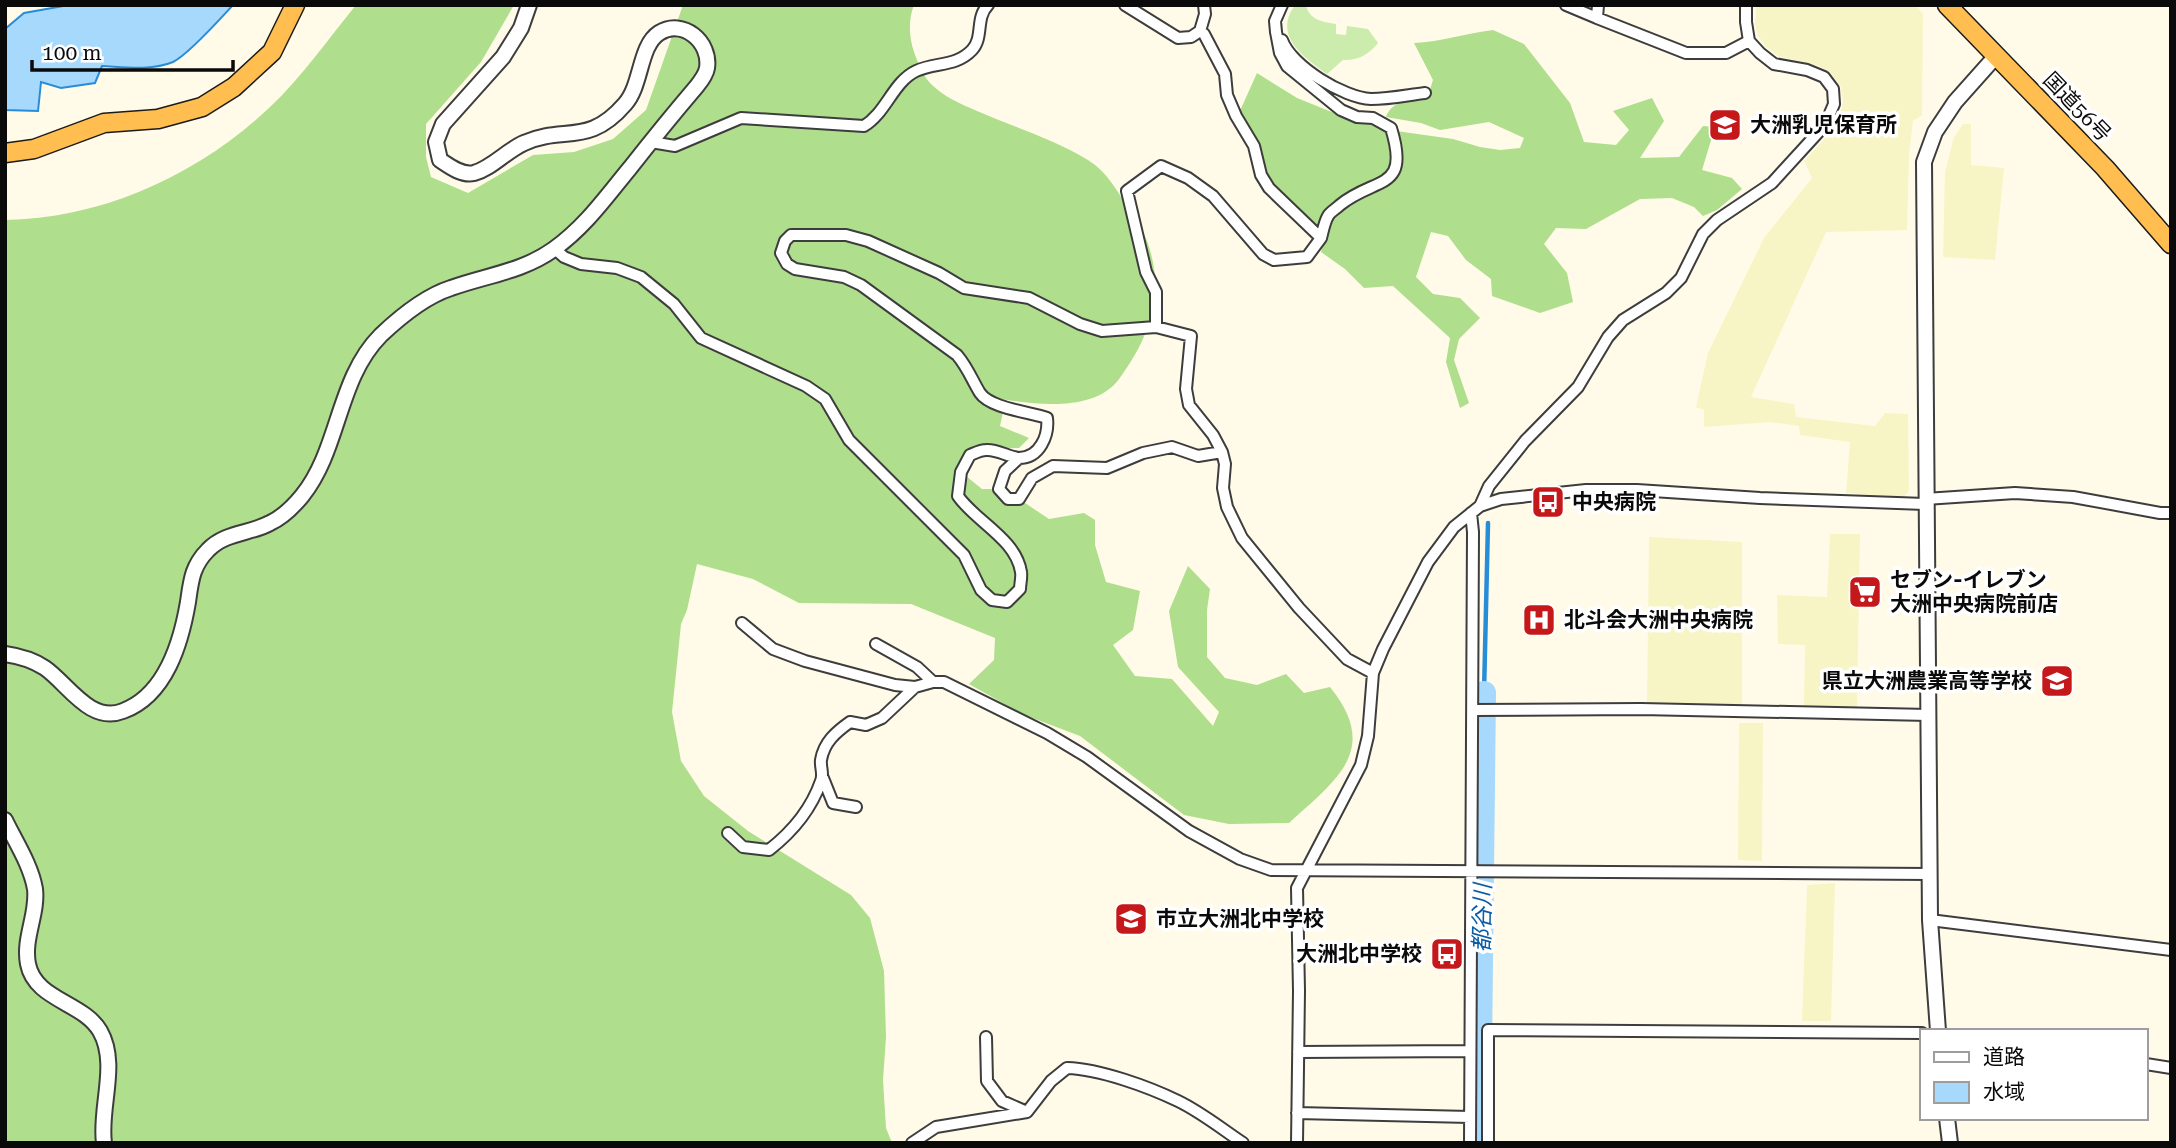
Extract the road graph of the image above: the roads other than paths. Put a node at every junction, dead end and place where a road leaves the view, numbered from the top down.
1 (295, 5) edge
2 (529, 5) edge
3 (988, 5) edge
4 (1125, 5) edge
5 (1204, 5) edge
6 (1282, 5) edge
7 (1566, 5) edge
8 (1598, 5) edge
9 (1746, 5) edge
10 (1947, 5) edge
11 (1597, 18) junction
12 (1275, 21) junction
13 (1200, 31) junction
14 (1749, 41) junction
15 (1996, 56) junction
16 (1425, 93) dead end
17 (650, 142) junction
18 (5, 153) edge
19 (1321, 237) junction
20 (2171, 244) edge
21 (555, 249) junction
22 (1156, 327) junction
23 (1222, 452) junction
24 (1019, 458) junction
25 (1925, 502) junction
26 (1475, 509) junction
27 (2171, 513) edge
28 (742, 623) dead end
29 (876, 644) dead end
30 (5, 654) edge
31 (1373, 673) junction
32 (933, 682) junction
33 (915, 687) junction
34 (1481, 710) junction
35 (1929, 715) junction
36 (823, 778) junction
37 (856, 807) dead end
38 (5, 820) edge
39 (728, 832) dead end
40 (1305, 870) junction
41 (1479, 872) junction
42 (1930, 874) junction
43 (1930, 920) junction
44 (2171, 950) edge
45 (1938, 1029) edge
46 (1480, 1030) junction
47 (1920, 1032) edge
48 (986, 1037) dead end
49 (1471, 1051) junction
50 (1298, 1052) junction
51 (2148, 1064) edge
52 (2171, 1068) edge
53 (1027, 1112) junction
54 (1297, 1113) junction
55 (1470, 1117) junction
56 (1947, 1120) edge
57 (104, 1143) edge
58 (912, 1143) edge
59 (1243, 1143) edge
60 (1297, 1143) edge
61 (1470, 1143) edge
62 (1488, 1143) edge
63 (1950, 1143) edge

1 - 18 highway
2 - 17 street
3 - 17 street
4 - 13 street
5 - 13 street
6 - 12 street
7 - 11 street
8 - 11 street
9 - 14 street
10 - 15 highway, 国道56号
11 - 14 street
12 - 16 street
12 - 19 street
13 - 19 street
14 - 26 street
15 - 20 highway, 国道56号
15 - 25 street
17 - 21 street
19 - 22 street
21 - 24 street
21 - 30 street
22 - 23 street
22 - 24 street
23 - 24 street
23 - 31 street
25 - 26 street
25 - 27 street
25 - 35 street
26 - 31 street
26 - 34 street
28 - 33 street
29 - 32 street
31 - 40 street
32 - 33 street
32 - 40 street
33 - 36 street
34 - 35 street
34 - 41 street
35 - 42 street
36 - 37 street
36 - 39 street
38 - 57 street
40 - 41 street
40 - 50 street
41 - 42 street
41 - 46 street
42 - 43 street
43 - 44 street
43 - 45 street
46 - 47 street
46 - 49 street
46 - 62 street
48 - 53 street
49 - 50 street
49 - 55 street
50 - 54 street
51 - 52 street
53 - 58 street
53 - 59 street
54 - 55 street
54 - 60 street
55 - 61 street
56 - 63 street

